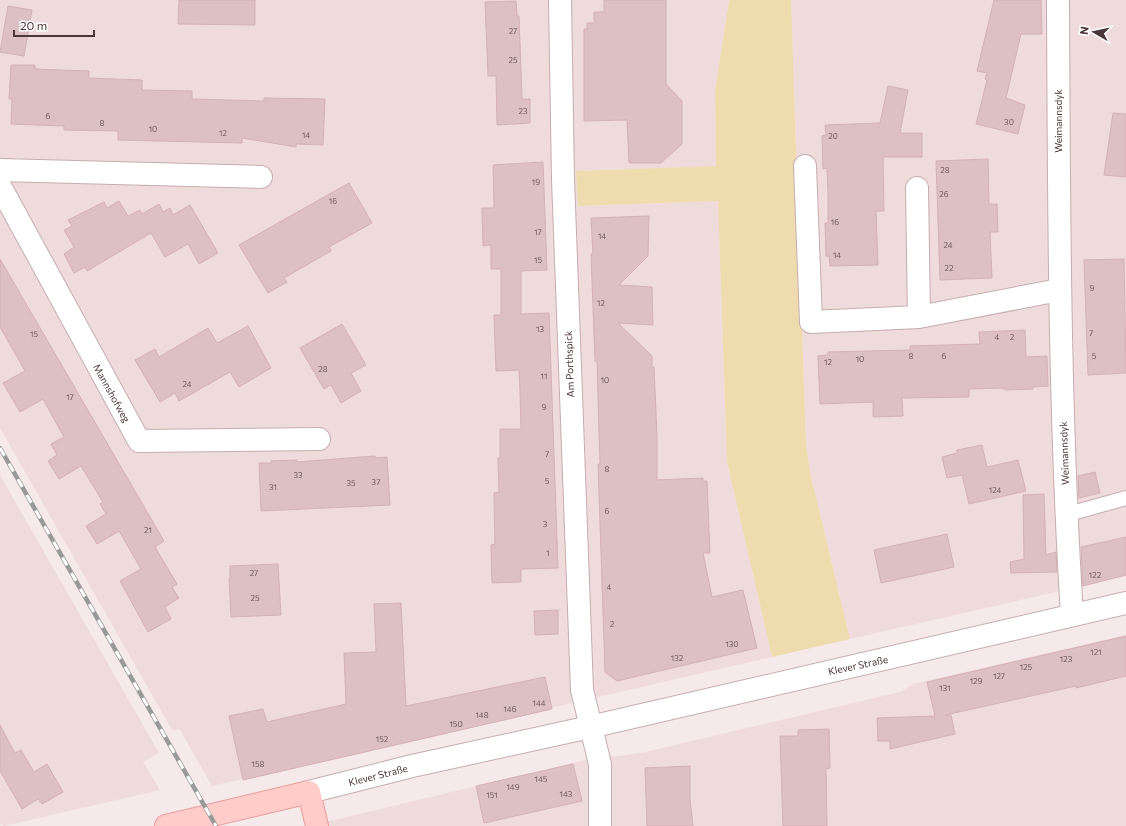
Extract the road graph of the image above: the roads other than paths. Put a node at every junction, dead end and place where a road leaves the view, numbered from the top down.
1 (560, 0) edge
2 (1058, 0) edge
3 (805, 166) dead end
4 (0, 170) edge
5 (261, 177) dead end
6 (0, 186) edge
7 (917, 188) dead end
8 (1059, 290) junction
9 (919, 317) junction
10 (319, 439) dead end
11 (1126, 498) edge
12 (1065, 515) junction
13 (1126, 603) edge
14 (1072, 615) junction
15 (590, 728) junction
16 (309, 792) junction
17 (166, 826) edge
18 (317, 826) edge
19 (600, 826) edge

1 - 15 street, Am Porthspick
2 - 8 street, Weimannsdyk
3 - 9 street
4 - 5 street
6 - 10 street, Mannshofweg
7 - 9 street
8 - 9 street
8 - 12 street, Weimannsdyk
11 - 12 lane
12 - 14 street, Weimannsdyk
13 - 14 street, Klever Straße
14 - 15 street, Klever Straße
15 - 16 street, Klever Straße
15 - 19 street
16 - 17 street, Klever Straße
16 - 18 street

